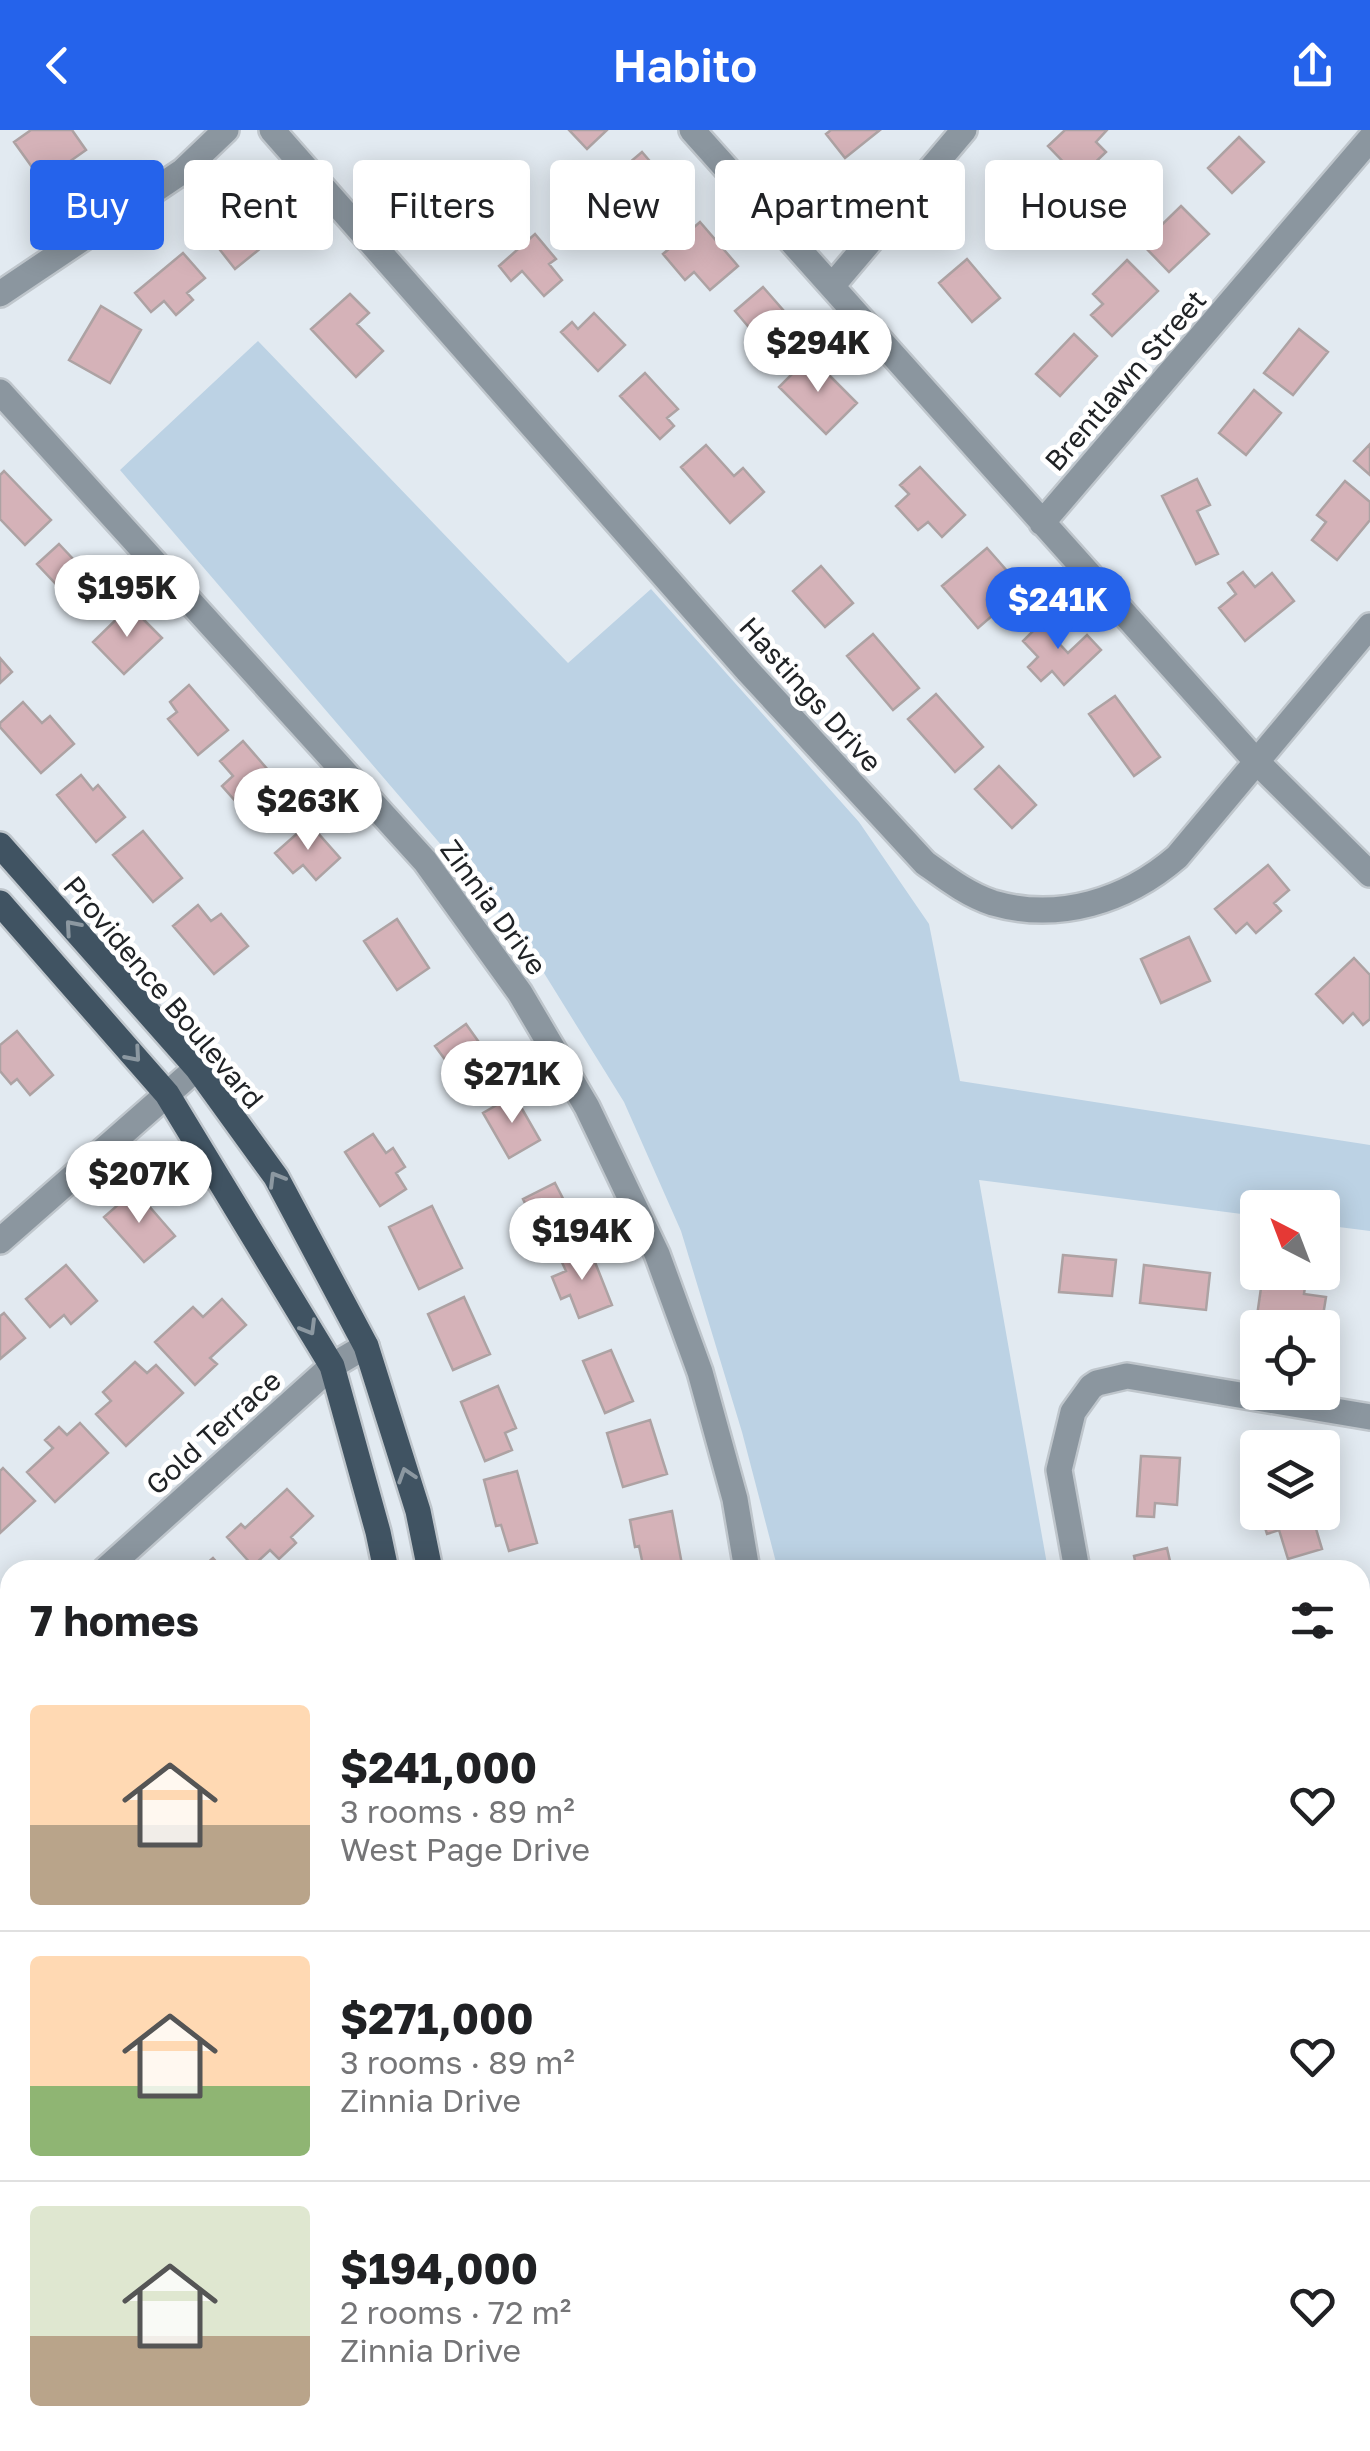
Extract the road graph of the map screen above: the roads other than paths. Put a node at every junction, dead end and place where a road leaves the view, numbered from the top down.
1 (226, 130) edge
2 (272, 130) edge
3 (692, 130) edge
4 (964, 130) edge
5 (1370, 139) edge
6 (832, 286) junction
7 (0, 294) edge
8 (0, 392) edge
9 (1042, 523) junction
10 (1370, 626) edge
11 (1256, 761) junction
12 (0, 845) edge
13 (1370, 874) edge
14 (0, 903) edge
15 (198, 1068) junction
16 (167, 1094) junction
17 (0, 1240) edge
18 (366, 1346) junction
19 (332, 1366) junction
20 (1370, 1417) edge
21 (116, 1560) edge
22 (384, 1560) edge
23 (428, 1560) edge
24 (745, 1560) edge
25 (1075, 1560) edge

1 - 7 street
2 - 11 street, Hastings Drive
3 - 6 street
4 - 6 street
5 - 9 street, Brentlawn Street
6 - 9 street
8 - 24 street, Zinnia Drive
9 - 11 street
10 - 11 street, Hastings Drive
11 - 13 street
15 -> 12 main road, Providence Boulevard
14 -> 16 main road
15 - 16 street
18 -> 15 main road, Providence Boulevard
16 - 17 street
16 -> 19 main road
18 - 19 street, Gold Terrace
23 -> 18 main road, Providence Boulevard
19 - 21 street, Gold Terrace
19 - 22 main road
20 - 25 street

